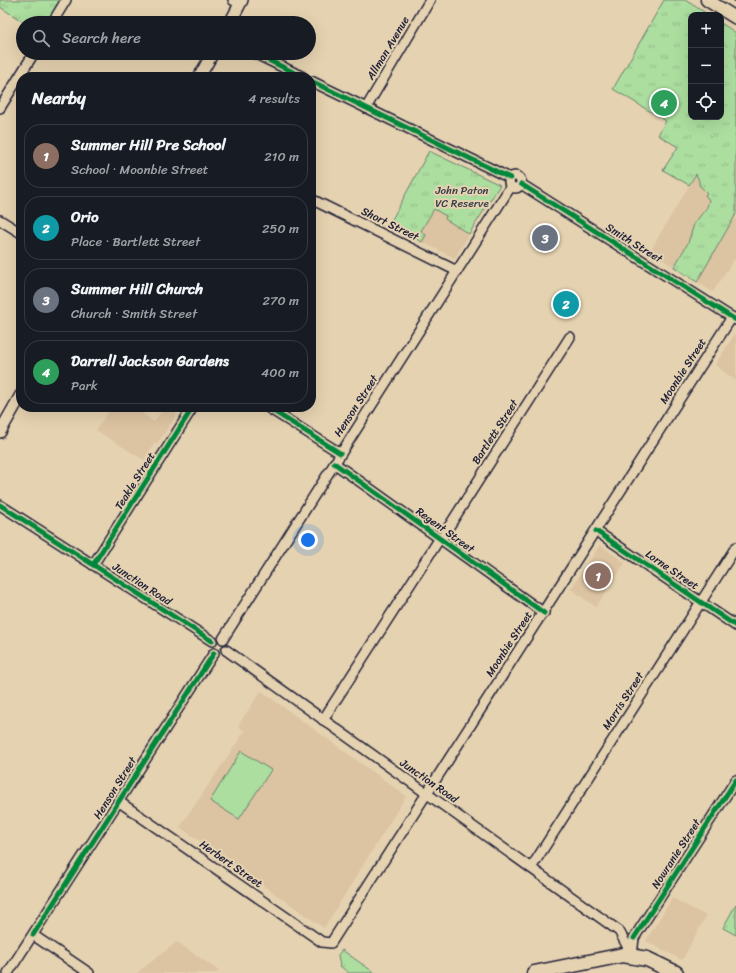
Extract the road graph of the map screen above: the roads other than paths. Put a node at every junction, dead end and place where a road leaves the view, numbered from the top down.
1 (66, 0) edge
2 (430, 0) edge
3 (707, 0) edge
4 (238, 1) edge
5 (56, 16) edge
6 (233, 16) edge
7 (736, 18) edge
8 (30, 60) edge
9 (209, 60) edge
10 (268, 60) edge
11 (22, 72) edge
12 (202, 72) edge
13 (293, 72) edge
14 (16, 82) edge
15 (316, 83) edge
16 (0, 108) edge
17 (366, 108) junction
18 (511, 182) junction
19 (316, 201) edge
20 (0, 220) edge
21 (16, 230) edge
22 (457, 271) junction
23 (734, 319) edge
24 (570, 337) dead end
25 (16, 404) edge
26 (191, 412) edge
27 (275, 412) edge
28 (0, 432) edge
29 (340, 453) junction
30 (334, 463) junction
31 (0, 505) edge
32 (596, 531) junction
33 (440, 539) junction
34 (736, 547) edge
35 (93, 565) junction
36 (701, 602) junction
37 (544, 613) junction
38 (736, 626) edge
39 (223, 639) junction
40 (212, 641) junction
41 (226, 650) junction
42 (214, 653) junction
43 (323, 720) junction
44 (735, 783) edge
45 (427, 794) junction
46 (118, 800) junction
47 (531, 868) junction
48 (619, 931) junction
49 (33, 935) junction
50 (634, 938) junction
51 (331, 943) joint
52 (632, 955) junction
53 (8, 973) edge
54 (89, 973) edge
55 (534, 973) edge
56 (676, 973) edge

1 - 5 street
2 - 17 street, Allman Avenue
3 - 7 main road
4 - 6 street
8 - 11 street
9 - 12 street
10 - 13 street
14 - 16 street
15 - 17 street
17 - 18 street
18 - 22 street, Henson Street
18 - 23 street, Smith Street
19 - 22 street, Short Street
20 - 21 street
22 - 29 street, Henson Street
23 - 32 street, Moonbie Street
24 - 33 street, Bartlett Street
25 - 28 street
26 - 35 street, Teakle Street
27 - 29 street
29 - 30 street, Henson Street
30 - 33 street, Regent Street
30 - 39 street, Henson Street
31 - 35 street, Junction Road
32 - 36 street, Lorne Street
32 - 37 street, Moonbie Street
33 - 37 street, Regent Street
33 - 43 street, Bartlett Street
34 - 36 street, Morris Street
35 - 40 street, Junction Road
36 - 38 street, Lorne Street
36 - 47 street, Morris Street
37 - 45 street, Moonbie Street
39 - 40 street
39 - 41 street
40 - 42 street
41 - 42 street
41 - 43 street, Junction Road
42 - 46 street, Henson Street
43 - 45 street, Junction Road
44 - 50 street, Nowranie Street
45 - 47 street, Junction Road
45 - 51 street, Moonbie Street
46 - 49 street, Henson Street
46 - 51 street, Herbert Street
47 - 48 street, Junction Road
48 - 50 street, Junction Road
48 - 52 street, Junction Road
49 - 53 street, Henson Street
49 - 54 street
50 - 52 street, Nowranie Street
52 - 55 main road
52 - 56 main road

